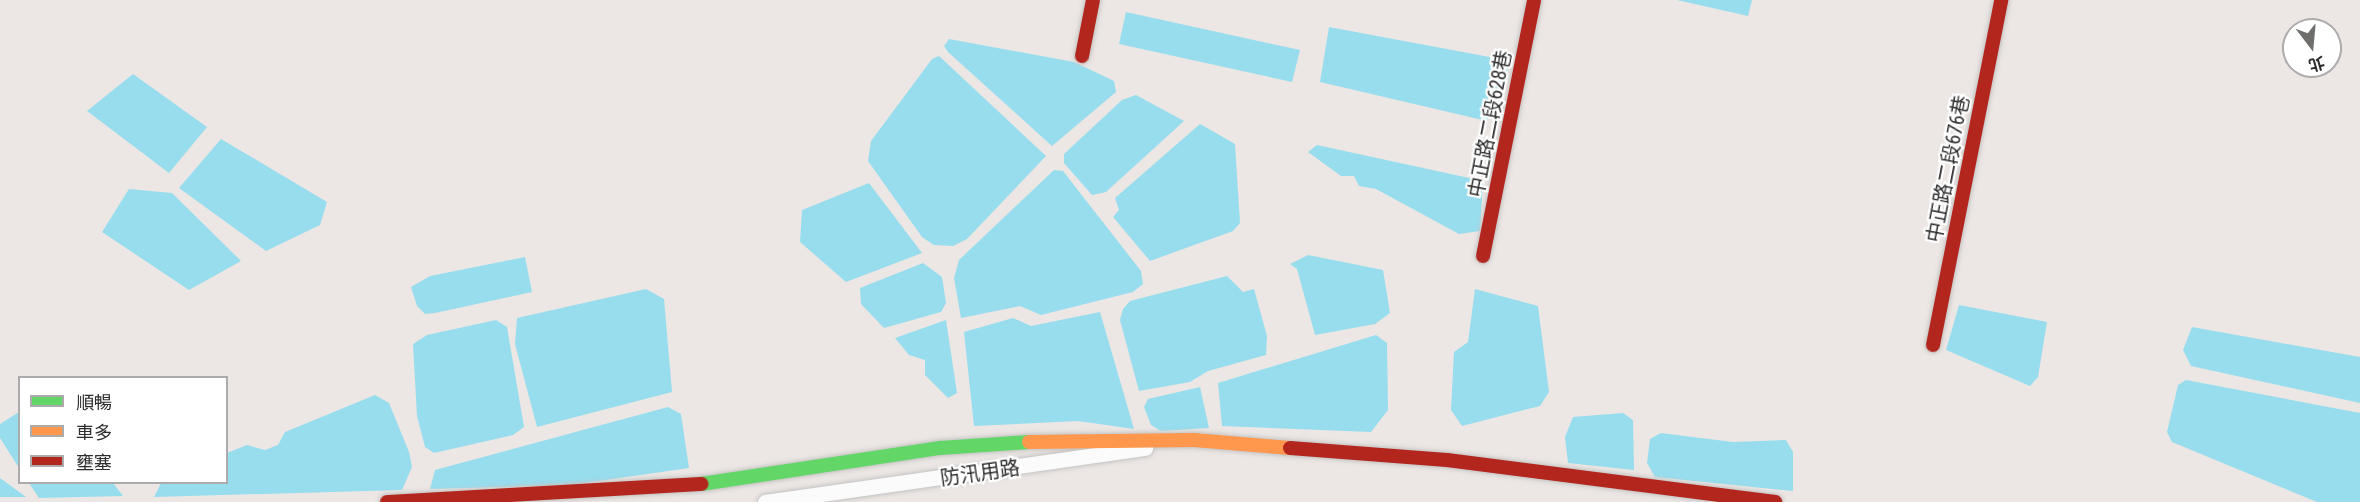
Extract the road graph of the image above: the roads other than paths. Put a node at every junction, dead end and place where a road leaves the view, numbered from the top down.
1 (1093, 0) edge
2 (1534, 0) edge
3 (2001, 0) edge
4 (1082, 56) dead end
5 (1483, 256) dead end
6 (1933, 345) dead end
7 (1194, 440) junction
8 (387, 502) edge
9 (765, 502) edge
10 (1774, 502) edge

1 - 4 street
2 - 5 street, 中正路二段628巷
3 - 6 street, 中正路二段676巷
7 - 8 street
7 - 9 street, 防汛用路
7 - 10 street

